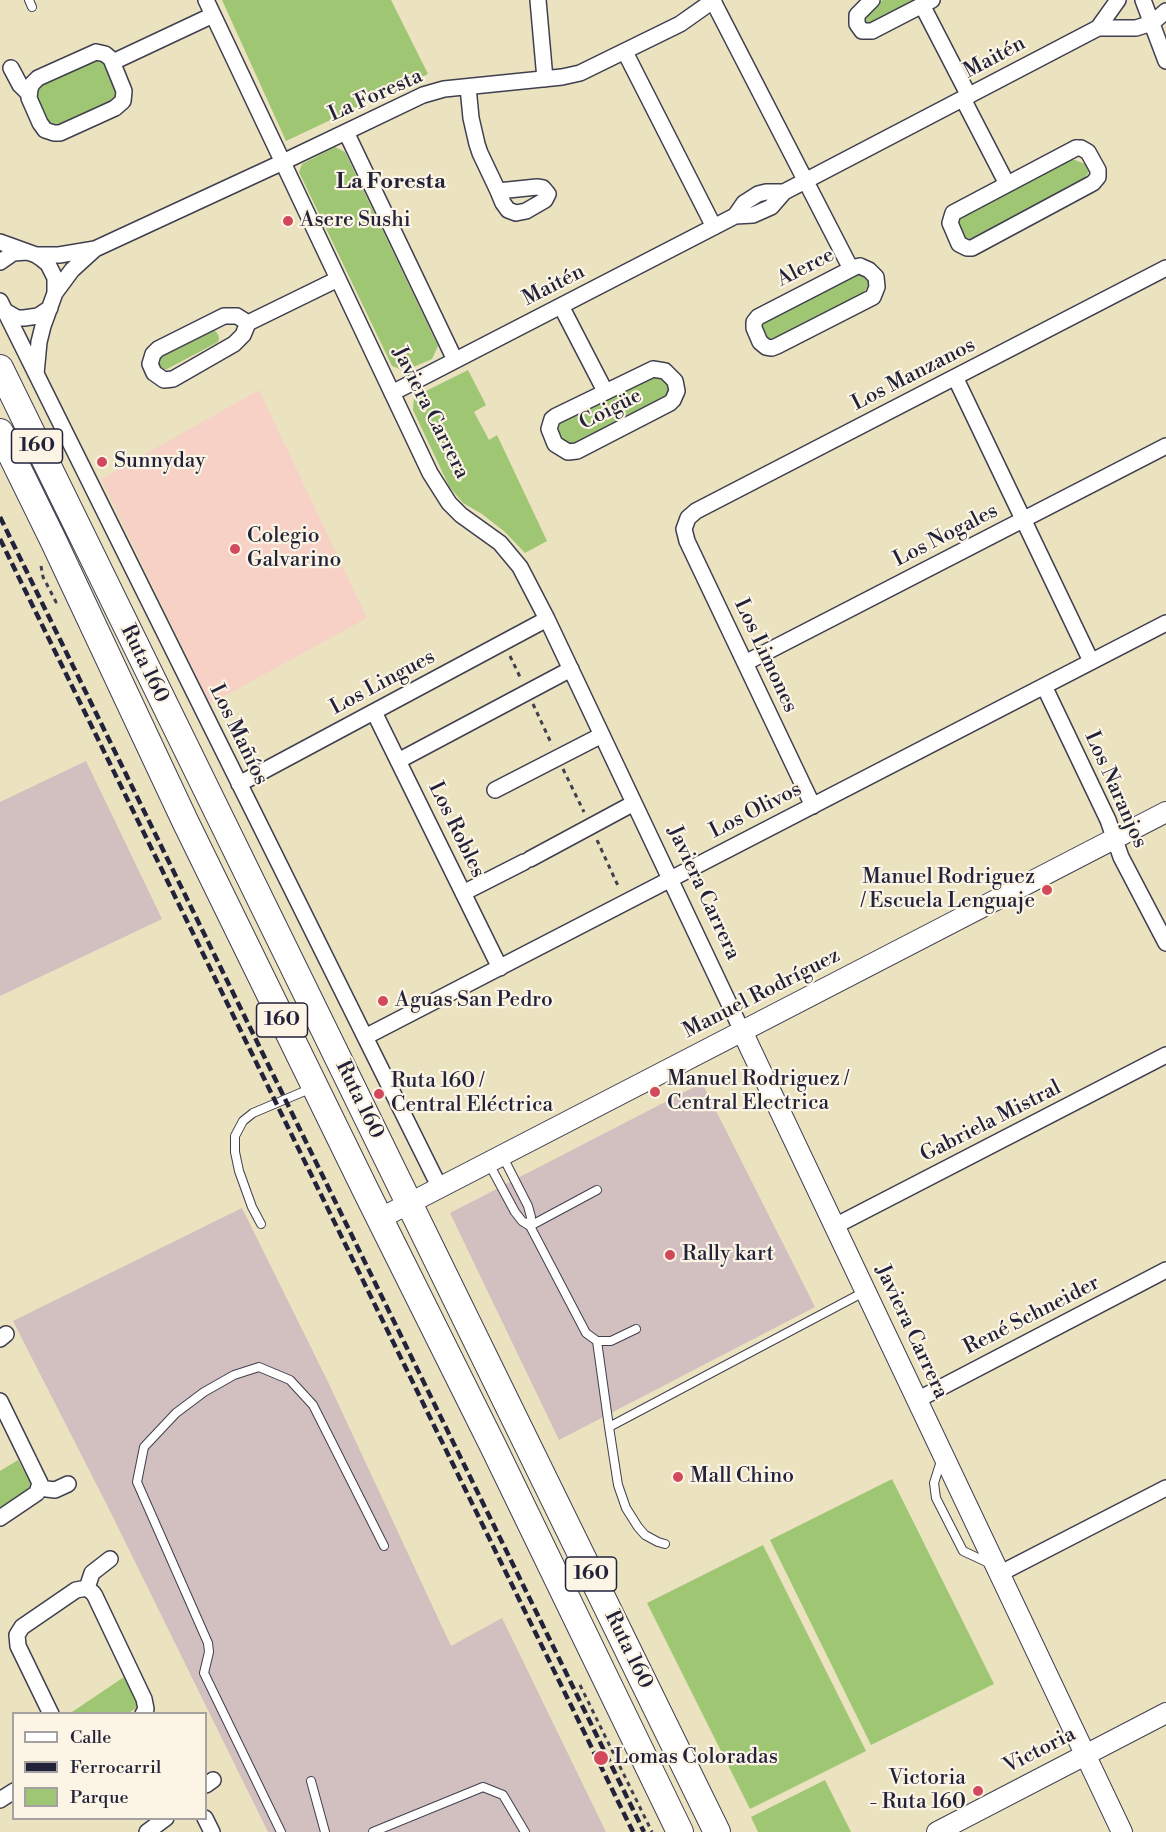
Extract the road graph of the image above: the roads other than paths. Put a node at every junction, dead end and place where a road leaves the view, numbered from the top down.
1 (206, 0) edge
2 (538, 0) edge
3 (714, 0) edge
4 (848, 0) edge
5 (872, 0) edge
6 (1118, 0) edge
7 (1143, 0) edge
8 (927, 3) edge
9 (860, 11) junction
10 (1166, 11) edge
11 (213, 15) junction
12 (1152, 23) junction
13 (1098, 28) junction
14 (625, 52) junction
15 (1166, 61) edge
16 (113, 62) junction
17 (11, 68) dead end
18 (545, 79) junction
19 (468, 87) junction
20 (29, 93) junction
21 (966, 97) junction
22 (346, 132) junction
23 (283, 162) junction
24 (806, 181) junction
25 (1007, 184) junction
26 (498, 191) dead end
27 (714, 226) junction
28 (0, 242) edge
29 (95, 249) junction
30 (32, 253) junction
31 (0, 262) edge
32 (1166, 268) edge
33 (851, 269) junction
34 (338, 279) junction
35 (53, 300) junction
36 (2, 306) edge
37 (561, 306) junction
38 (248, 322) junction
39 (455, 360) junction
40 (0, 368) edge
41 (36, 375) junction
42 (955, 377) junction
43 (605, 391) junction
44 (392, 393) junction
45 (0, 432) edge
46 (1166, 446) edge
47 (1023, 520) junction
48 (686, 523) joint
49 (546, 619) junction
50 (1166, 623) edge
51 (1091, 661) junction
52 (745, 663) junction
53 (571, 669) junction
54 (1044, 686) junction
55 (374, 712) junction
56 (602, 735) junction
57 (398, 761) junction
58 (239, 784) junction
59 (495, 790) dead end
60 (634, 803) junction
61 (813, 806) junction
62 (1166, 812) edge
63 (1115, 839) junction
64 (670, 879) junction
65 (463, 893) junction
66 (1166, 943) edge
67 (500, 968) junction
68 (742, 1031) junction
69 (365, 1037) junction
70 (1166, 1054) edge
71 (315, 1087) junction
72 (495, 1159) junction
73 (440, 1188) junction
74 (597, 1190) dead end
75 (410, 1203) junction
76 (379, 1219) junction
77 (261, 1224) dead end
78 (530, 1226) junction
79 (835, 1226) junction
80 (1166, 1270) edge
81 (866, 1292) junction
82 (636, 1329) dead end
83 (597, 1341) junction
84 (917, 1400) junction
85 (0, 1401) edge
86 (609, 1426) junction
87 (68, 1484) dead end
88 (39, 1488) junction
89 (1166, 1488) edge
90 (0, 1518) edge
91 (665, 1544) dead end
92 (384, 1546) dead end
93 (110, 1559) dead end
94 (998, 1570) junction
95 (87, 1588) junction
96 (51, 1712) edge
97 (144, 1712) edge
98 (1166, 1713) edge
99 (1086, 1755) junction
100 (311, 1781) dead end
101 (163, 1820) edge
102 (147, 1832) edge
103 (281, 1832) edge
104 (325, 1832) edge
105 (373, 1832) edge
106 (525, 1832) edge
107 (680, 1832) edge
108 (717, 1832) edge
109 (937, 1832) edge
110 (1122, 1832) edge

1 - 11 street, Javiera Carrera
2 - 18 street
3 - 14 street, La Foresta
3 - 24 street
4 - 9 street
5 - 9 street
6 - 13 street, Maitén
7 - 12 street
8 - 9 street
8 - 21 street
10 - 12 street
11 - 16 street
11 - 23 street, Javiera Carrera
12 - 13 street, Maitén
12 - 15 street
13 - 21 street, Maitén
14 - 18 street, La Foresta
14 - 27 street
16 - 20 street
16 - 20 street
17 - 20 street
18 - 19 street, La Foresta
19 - 22 street, La Foresta
19 - 26 street
21 - 24 street, Maitén
21 - 25 street
22 - 23 street, La Foresta
22 - 39 street
23 - 29 street, La Foresta
23 - 34 street, Javiera Carrera
24 - 27 street, Maitén
24 - 33 street
25 - 25 street
27 - 37 street, Maitén
28 - 30 street, La Foresta
29 - 30 street, La Foresta
29 - 35 street, La Foresta
30 - 31 street, La Foresta
30 - 35 street
32 - 42 street, Los Manzanos
33 - 33 street, Alerce
34 - 38 street
34 - 44 street, Javiera Carrera
35 - 36 street
35 - 41 street, La Foresta
36 - 41 street, Los Mañíos
37 - 39 street, Maitén
37 - 43 street, Coigüe
38 - 38 street
39 - 44 street, Maitén
40 - 75 highway, Ruta 160 / 160
41 - 58 street, Los Mañíos
42 - 47 street
42 - 48 street, Los Manzanos
43 - 43 street, Coigüe
44 - 49 street, Javiera Carrera
45 - 71 highway, Ruta 160 / 160
46 - 47 street, Los Nogales
47 - 51 street
47 - 52 street, Los Nogales
48 - 52 street, Los Limones
49 - 53 street, Javiera Carrera
49 - 55 street, Los Lingues
50 - 51 street, Los Olivos
51 - 54 street, Los Olivos
52 - 61 street, Los Limones
53 - 56 street, Javiera Carrera
53 - 57 street
54 - 61 street, Los Olivos
54 - 63 street, Los Naranjos
55 - 57 street, Los Robles
55 - 58 street, Los Lingues
56 - 59 street
56 - 60 street, Javiera Carrera
57 - 65 street, Los Robles
58 - 69 street, Los Mañíos
60 - 64 street, Javiera Carrera
60 - 65 street
61 - 64 street, Los Olivos
62 - 63 street, Manuel Rodríguez
63 - 66 street, Los Naranjos
63 - 68 street, Manuel Rodríguez
64 - 67 street, Los Olivos
64 - 68 street, Javiera Carrera
65 - 67 street, Los Robles
67 - 69 street, Los Olivos
68 - 72 street, Manuel Rodríguez
68 - 79 street, Javiera Carrera
69 - 73 street, Los Mañíos
70 - 79 street, Gabriela Mistral
71 - 76 highway, Ruta 160 / 160
71 - 77 lane
72 - 73 street, Manuel Rodríguez
72 - 78 lane
72 - 78 lane
73 - 75 street, Manuel Rodríguez
74 - 78 lane
75 - 76 street, Manuel Rodríguez
75 - 108 highway, Ruta 160 / 160
76 - 107 highway, Ruta 160 / 160
78 - 83 lane
79 - 81 street, Javiera Carrera
80 - 84 street, René Schneider
81 - 84 street, Javiera Carrera
81 - 86 lane
82 - 83 lane
83 - 86 lane
84 - 94 street, Javiera Carrera
85 - 88 street
86 - 91 lane
87 - 88 street
88 - 90 street
89 - 94 street
92 - 103 lane
93 - 95 street
94 - 99 street, Javiera Carrera
95 - 96 street
95 - 97 street
98 - 99 street, Victoria
99 - 109 street, Victoria
99 - 110 street, Javiera Carrera
100 - 104 lane
101 - 102 street
105 - 106 lane

